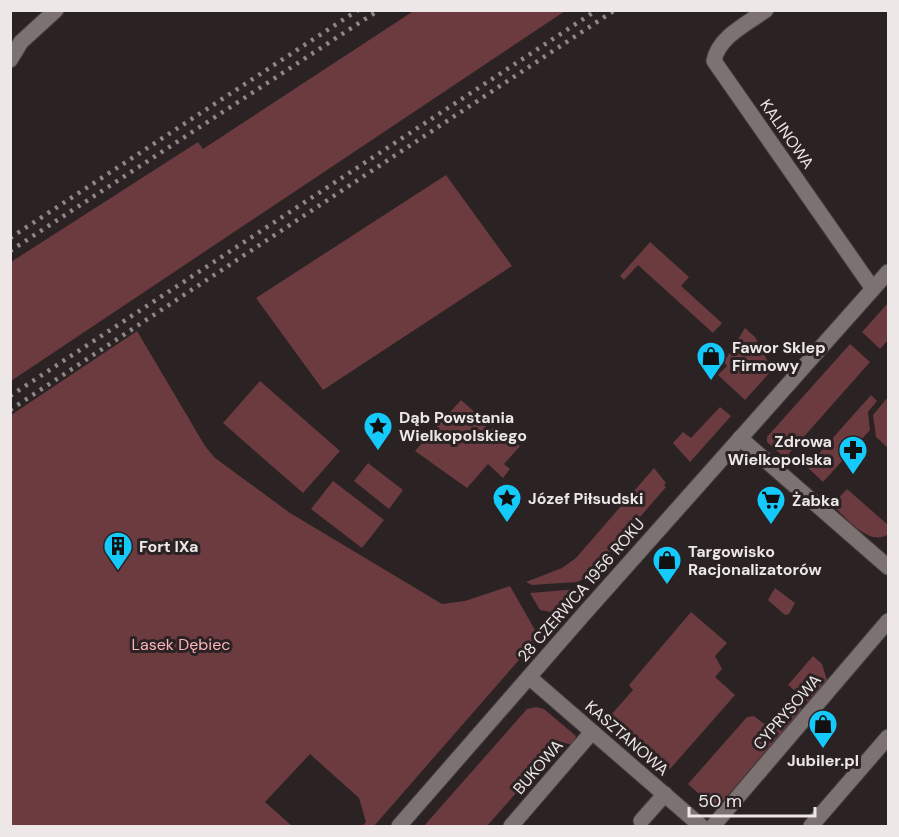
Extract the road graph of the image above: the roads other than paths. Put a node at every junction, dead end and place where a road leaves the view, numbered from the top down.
1 (56, 10) edge
2 (766, 10) edge
3 (16, 37) edge
4 (10, 60) edge
5 (888, 272) edge
6 (873, 289) junction
7 (740, 438) junction
8 (888, 567) edge
9 (888, 621) edge
10 (529, 677) junction
11 (592, 732) junction
12 (888, 737) edge
13 (664, 794) junction
14 (641, 821) dead end
15 (399, 826) edge
16 (511, 826) edge
17 (701, 826) edge
18 (713, 826) edge
19 (811, 826) edge

1 - 3 street
2 - 6 street, KALINOWA
3 - 4 street
5 - 6 street, 28 CZERWCA 1956 ROKU
6 - 7 street, 28 CZERWCA 1956 ROKU
7 - 8 street
7 - 10 street, 28 CZERWCA 1956 ROKU
9 - 18 street, CYPRYSOWA
10 - 11 street, KASZTANOWA
10 - 15 street, 28 CZERWCA 1956 ROKU
11 - 13 street, KASZTANOWA
11 - 16 street, BUKOWA
12 - 19 street
13 - 14 street
13 - 17 street, KASZTANOWA

